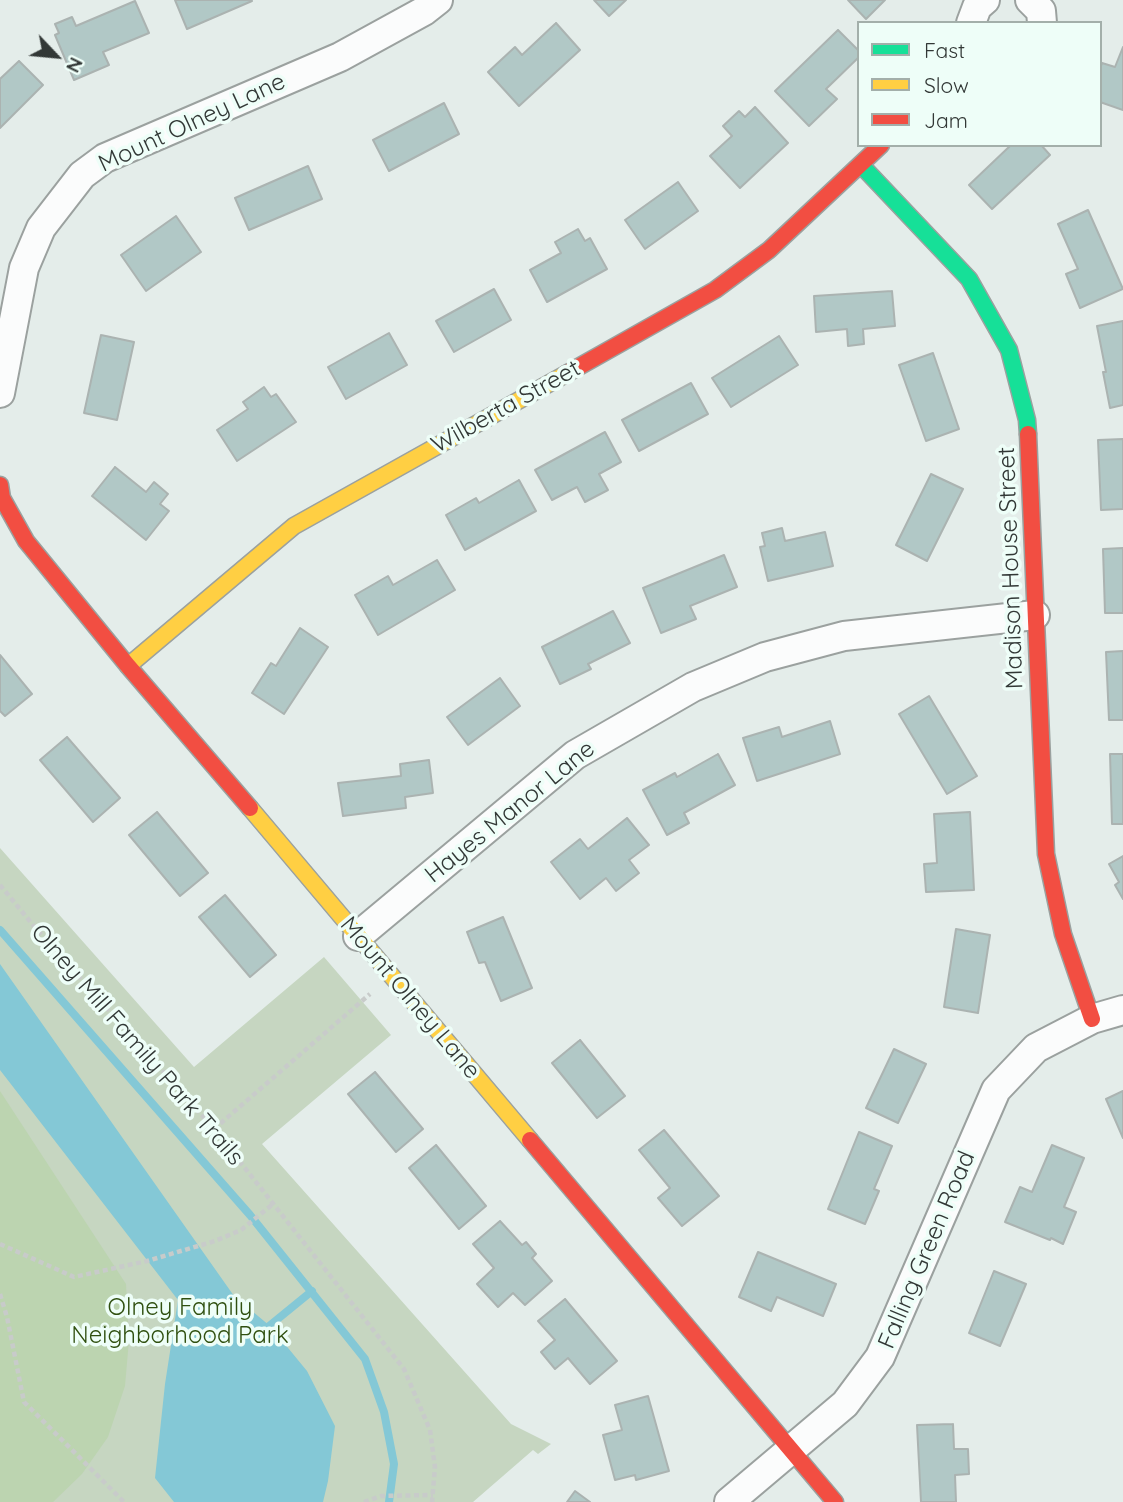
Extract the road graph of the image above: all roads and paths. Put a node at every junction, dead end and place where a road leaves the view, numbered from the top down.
1 (438, 0) edge
2 (985, 0) edge
3 (1030, 0) edge
4 (972, 21) edge
5 (1042, 21) edge
6 (879, 147) edge
7 (861, 165) junction
8 (0, 393) edge
9 (0, 485) edge
10 (1035, 615) junction
11 (128, 666) junction
12 (0, 886) edge
13 (358, 936) junction
14 (392, 975) junction
15 (1123, 1010) edge
16 (1092, 1019) junction
17 (214, 1129) junction
18 (272, 1204) junction
19 (0, 1244) edge
20 (0, 1294) edge
21 (791, 1450) junction
22 (433, 1495) junction
23 (124, 1502) edge
24 (365, 1502) edge
25 (432, 1502) edge
26 (729, 1502) edge
27 (835, 1502) edge

1 - 8 street, Mount Olney Lane
2 - 4 street
3 - 5 street
6 - 7 street, Wilberta Street
7 - 10 street, Madison House Street
7 - 11 street, Wilberta Street
9 - 11 street, Mount Olney Lane
10 - 13 street, Hayes Manor Lane
10 - 16 street, Madison House Street
11 - 13 street, Mount Olney Lane
12 - 17 path, Olney Mill Family Park Trails
13 - 14 street, Mount Olney Lane
14 - 17 path
14 - 21 street, Mount Olney Lane
15 - 16 street, Falling Green Road
16 - 21 street, Falling Green Road
17 - 18 path, Olney Mill Family Park Trails
18 - 19 path
18 - 22 path, Olney Mill Family Park Trails
20 - 23 path
21 - 26 street, Falling Green Road
21 - 27 street, Mount Olney Lane
22 - 24 path
22 - 25 path, Olney Mill Family Park Trails

